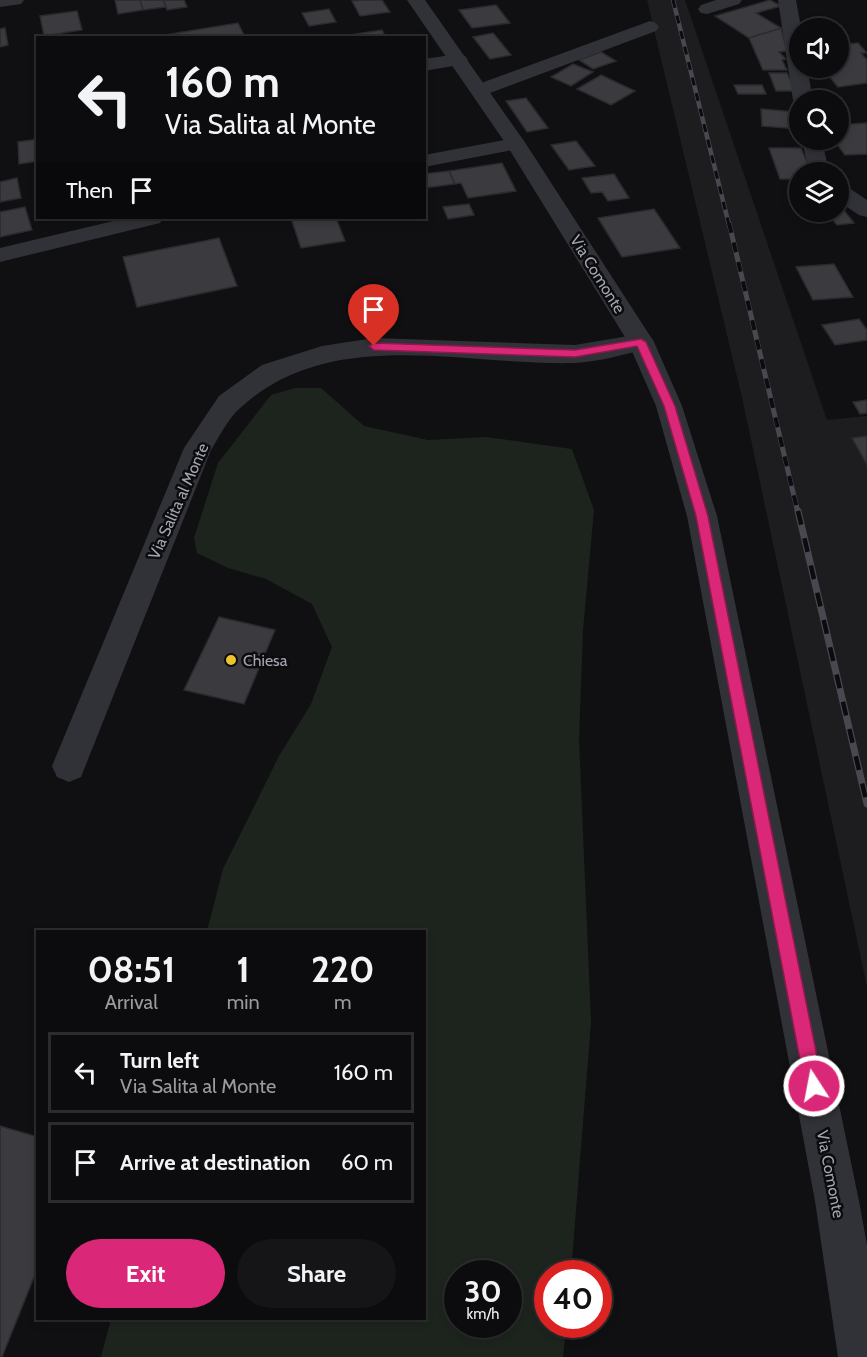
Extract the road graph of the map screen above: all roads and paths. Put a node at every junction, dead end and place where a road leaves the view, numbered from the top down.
1 (15, 0) edge
2 (416, 0) edge
3 (733, 0) edge
4 (787, 0) edge
5 (0, 2) edge
6 (706, 9) dead end
7 (650, 27) dead end
8 (458, 60) junction
9 (426, 65) edge
10 (480, 90) junction
11 (801, 90) edge
12 (516, 144) junction
13 (426, 161) edge
14 (849, 198) edge
15 (867, 210) edge
16 (148, 219) edge
17 (0, 255) edge
18 (641, 342) junction
19 (69, 766) dead end
20 (862, 1357) edge

1 - 5 street
2 - 8 street, Via Comonte
3 - 6 street
4 - 11 street
7 - 10 street
8 - 9 street
8 - 10 street, Via Comonte
10 - 12 street, Via Comonte
12 - 13 street
12 - 18 street, Via Comonte
14 - 15 street
16 - 17 street
18 - 19 street, Via Salita al Monte
18 - 20 street, Via Comonte

